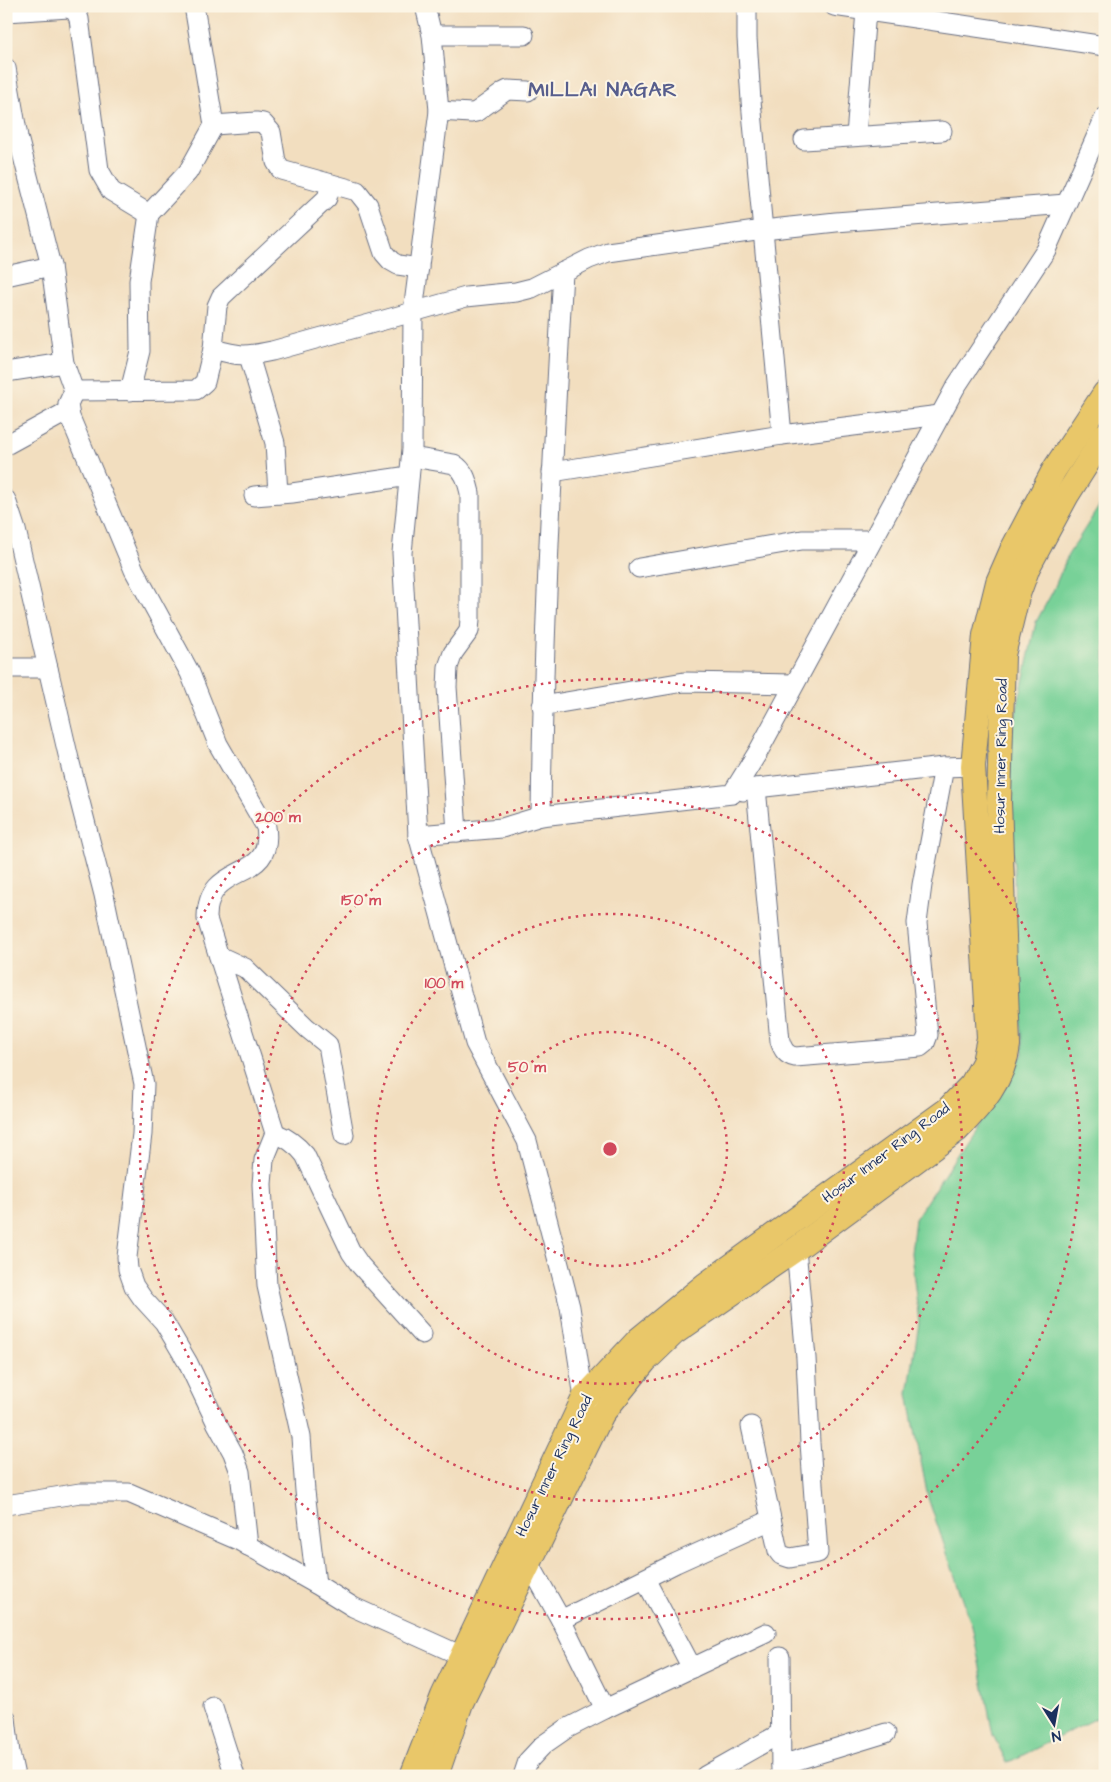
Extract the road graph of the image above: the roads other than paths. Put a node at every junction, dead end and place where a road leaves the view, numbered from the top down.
1 (194, 6) edge
2 (425, 6) edge
3 (747, 6) edge
4 (834, 6) edge
5 (866, 11) junction
6 (6, 12) edge
7 (432, 35) junction
8 (524, 35) dead end
9 (1105, 46) edge
10 (6, 68) edge
11 (528, 91) dead end
12 (439, 111) junction
13 (1105, 117) edge
14 (214, 126) junction
15 (942, 131) dead end
16 (856, 136) junction
17 (804, 140) dead end
18 (331, 184) junction
19 (1066, 204) junction
20 (149, 214) junction
21 (763, 230) junction
22 (51, 266) junction
23 (419, 268) junction
24 (563, 272) junction
25 (6, 276) edge
26 (413, 312) junction
27 (213, 349) junction
28 (249, 356) junction
29 (64, 363) junction
30 (6, 372) edge
31 (74, 391) junction
32 (130, 392) junction
33 (1105, 393) edge
34 (68, 411) junction
35 (940, 415) junction
36 (782, 434) junction
37 (1105, 435) edge
38 (6, 445) edge
39 (412, 457) junction
40 (552, 472) junction
41 (410, 476) junction
42 (278, 494) junction
43 (254, 496) dead end
44 (6, 500) edge
45 (872, 540) junction
46 (14, 551) edge
47 (639, 568) dead end
48 (6, 668) edge
49 (48, 668) junction
50 (793, 684) junction
51 (542, 706) junction
52 (973, 766) junction
53 (944, 767) junction
54 (756, 788) junction
55 (732, 794) junction
56 (540, 816) junction
57 (457, 832) junction
58 (418, 835) junction
59 (219, 956) junction
60 (274, 1133) junction
61 (344, 1135) dead end
62 (796, 1249) junction
63 (422, 1334) dead end
64 (584, 1398) junction
65 (602, 1414) junction
66 (751, 1426) dead end
67 (6, 1505) edge
68 (770, 1520) junction
69 (248, 1546) junction
70 (529, 1563) junction
71 (645, 1579) junction
72 (316, 1584) junction
73 (562, 1620) junction
74 (766, 1633) dead end
75 (462, 1656) junction
76 (780, 1657) dead end
77 (692, 1668) junction
78 (213, 1707) dead end
79 (605, 1708) junction
80 (6, 1718) edge
81 (781, 1733) junction
82 (886, 1733) dead end
83 (781, 1770) edge
84 (15, 1776) edge
85 (235, 1776) edge
86 (412, 1776) edge
87 (436, 1776) edge
88 (523, 1776) edge
89 (705, 1776) edge

1 - 14 street
2 - 7 street
3 - 21 street
4 - 5 street
5 - 9 street
5 - 16 street
6 - 20 street
7 - 8 street
7 - 12 street
10 - 22 street
11 - 12 street
12 - 23 street
13 - 19 street
14 - 18 street
14 - 20 street
15 - 16 street
16 - 17 street
18 - 23 street
18 - 27 street
19 - 21 street
19 - 35 street
20 - 32 street
21 - 24 street
21 - 36 street
22 - 25 street
22 - 29 street
23 - 26 street
24 - 26 street
24 - 40 street
26 - 28 street
26 - 39 street
27 - 28 street
27 - 32 street
28 - 42 street
29 - 30 street
29 - 31 street
31 - 32 street
31 - 34 street
33 - 52 main road, Hosur Inner Ring Road
34 - 38 street
34 - 59 street
35 - 36 street
35 - 45 street
36 - 40 street
37 - 62 main road, Hosur Inner Ring Road
39 - 41 street
39 - 57 street
40 - 51 street
41 - 42 street
41 - 58 street
42 - 43 street
44 - 46 street
45 - 47 street
45 - 50 street
46 - 49 street
48 - 49 street
49 - 69 street
50 - 51 street
50 - 55 street
51 - 56 street
52 - 53 street
52 - 64 main road, Hosur Inner Ring Road
53 - 54 street
53 - 54 street
54 - 55 street
55 - 56 street
56 - 57 street
57 - 58 street
58 - 64 street
59 - 60 street
59 - 61 street
60 - 63 street
60 - 72 street
62 - 65 main road, Hosur Inner Ring Road
62 - 68 street
64 - 65 street
64 - 75 main road, Hosur Inner Ring Road
65 - 70 main road, Hosur Inner Ring Road
66 - 68 street
67 - 69 street
68 - 71 street
69 - 72 street
70 - 73 street
70 - 87 main road, Hosur Inner Ring Road
71 - 73 street
71 - 77 street
72 - 75 street
73 - 79 street
74 - 77 street
75 - 86 main road, Hosur Inner Ring Road
76 - 81 street
77 - 79 street
78 - 85 street
79 - 88 street
80 - 84 street
81 - 83 street
81 - 89 street
82 - 83 street

